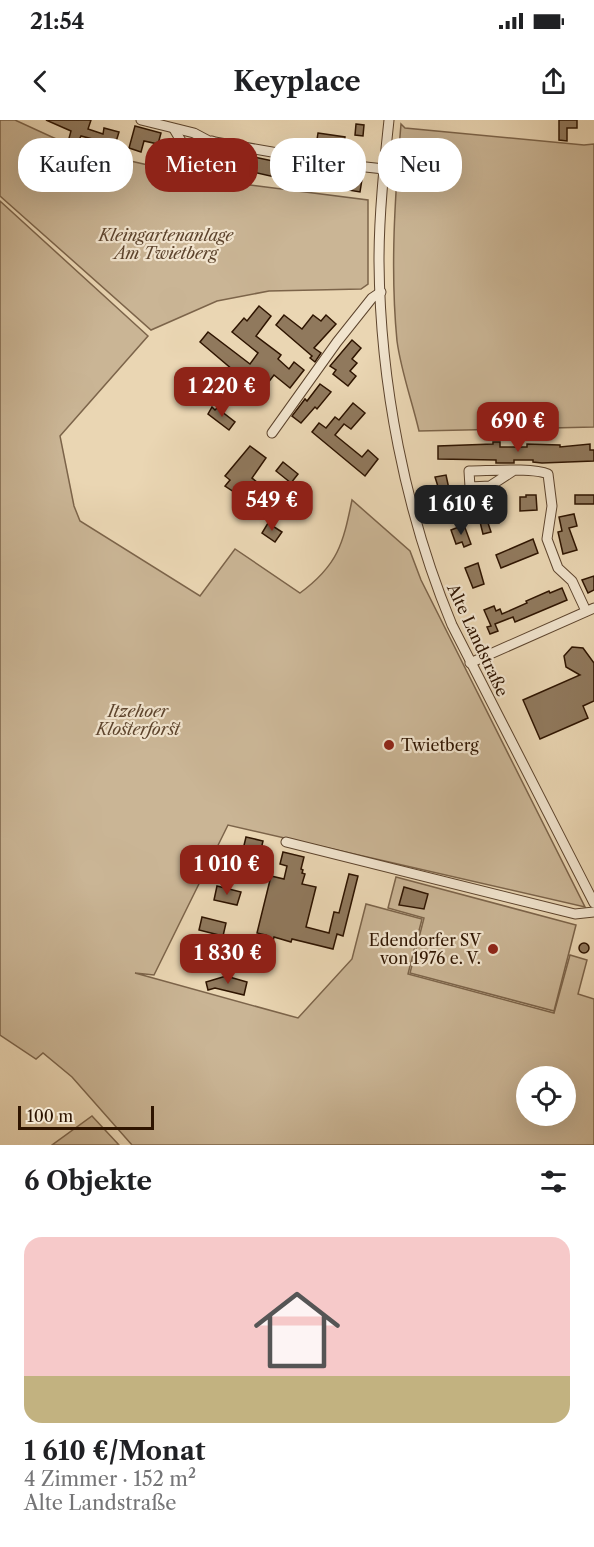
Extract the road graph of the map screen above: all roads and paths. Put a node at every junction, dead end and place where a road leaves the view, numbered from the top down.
1 (141, 120) edge
2 (389, 120) edge
3 (174, 129) junction
4 (179, 138) edge
5 (205, 138) edge
6 (387, 138) edge
7 (258, 149) edge
8 (378, 168) edge
9 (383, 192) edge
10 (381, 292) junction
11 (272, 434) dead end
12 (513, 471) dead end
13 (590, 610) edge
14 (470, 663) junction
15 (286, 842) dead end
16 (594, 903) edge
17 (594, 912) edge

1 - 3 street
2 - 6 street, Alte Landstraße
3 - 4 street
3 - 5 street
7 - 8 street
9 - 10 street, Alte Landstraße
10 - 11 street
10 - 14 street, Alte Landstraße
12 - 13 street
13 - 14 street
14 - 16 street, Alte Landstraße
15 - 17 street

